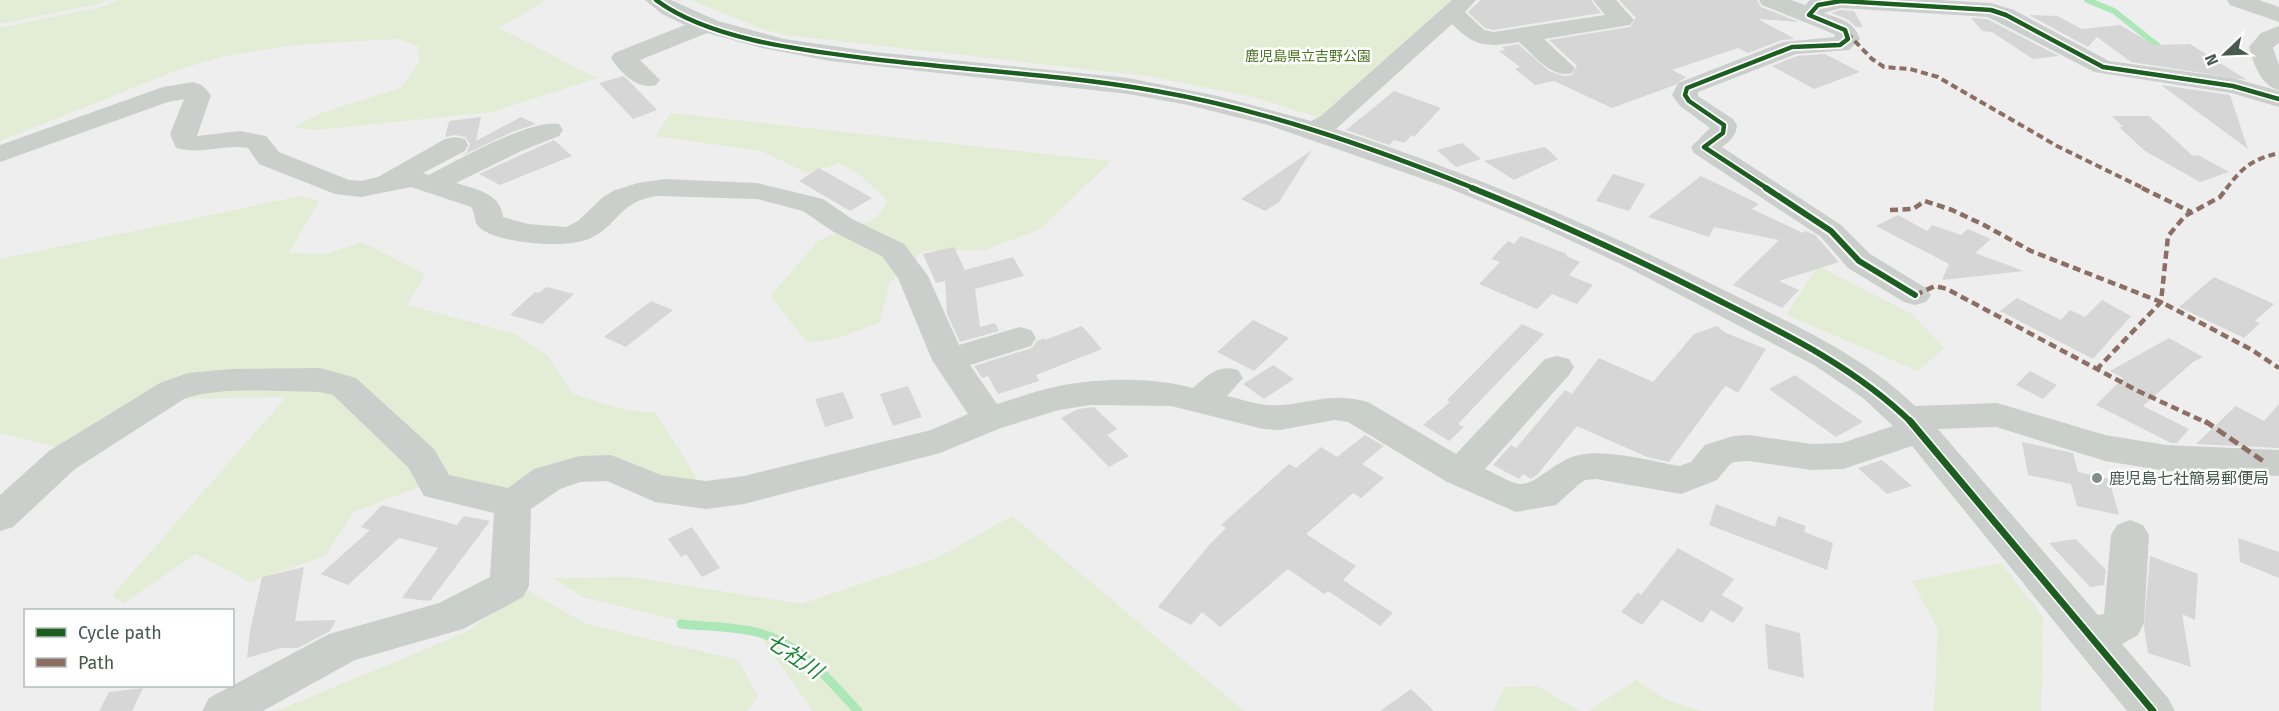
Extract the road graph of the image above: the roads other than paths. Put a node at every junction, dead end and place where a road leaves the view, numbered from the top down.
1 (656, 0) edge
2 (1604, 0) edge
3 (1770, 0) edge
4 (2238, 0) edge
5 (1459, 6) edge
6 (1809, 15) junction
7 (2279, 15) edge
8 (706, 25) junction
9 (2279, 33) edge
10 (1525, 35) junction
11 (1563, 68) dead end
12 (646, 80) dead end
13 (2279, 82) edge
14 (2279, 99) edge
15 (550, 130) dead end
16 (1314, 130) junction
17 (454, 145) dead end
18 (0, 154) edge
19 (432, 184) junction
20 (381, 186) junction
21 (1915, 295) dead end
22 (1020, 338) dead end
23 (949, 360) junction
24 (1557, 367) dead end
25 (989, 419) junction
26 (1914, 424) junction
27 (2279, 463) edge
28 (1460, 473) junction
29 (513, 504) junction
30 (0, 517) edge
31 (2130, 535) dead end
32 (2090, 633) junction
33 (224, 711) edge
34 (2153, 711) edge

1 - 8 street
2 - 10 street
3 - 6 street
4 - 7 street
5 - 10 street
5 - 16 street
6 - 14 street
6 - 21 street
8 - 12 street
8 - 16 street
9 - 13 street
10 - 11 street
15 - 19 street
16 - 26 street
17 - 20 street
18 - 20 street
19 - 20 street
19 - 23 street
22 - 23 street
23 - 25 street
24 - 28 street
25 - 28 street
25 - 29 street
26 - 27 street
26 - 28 street
26 - 32 street
29 - 30 street
29 - 33 street
31 - 32 street
32 - 34 street

